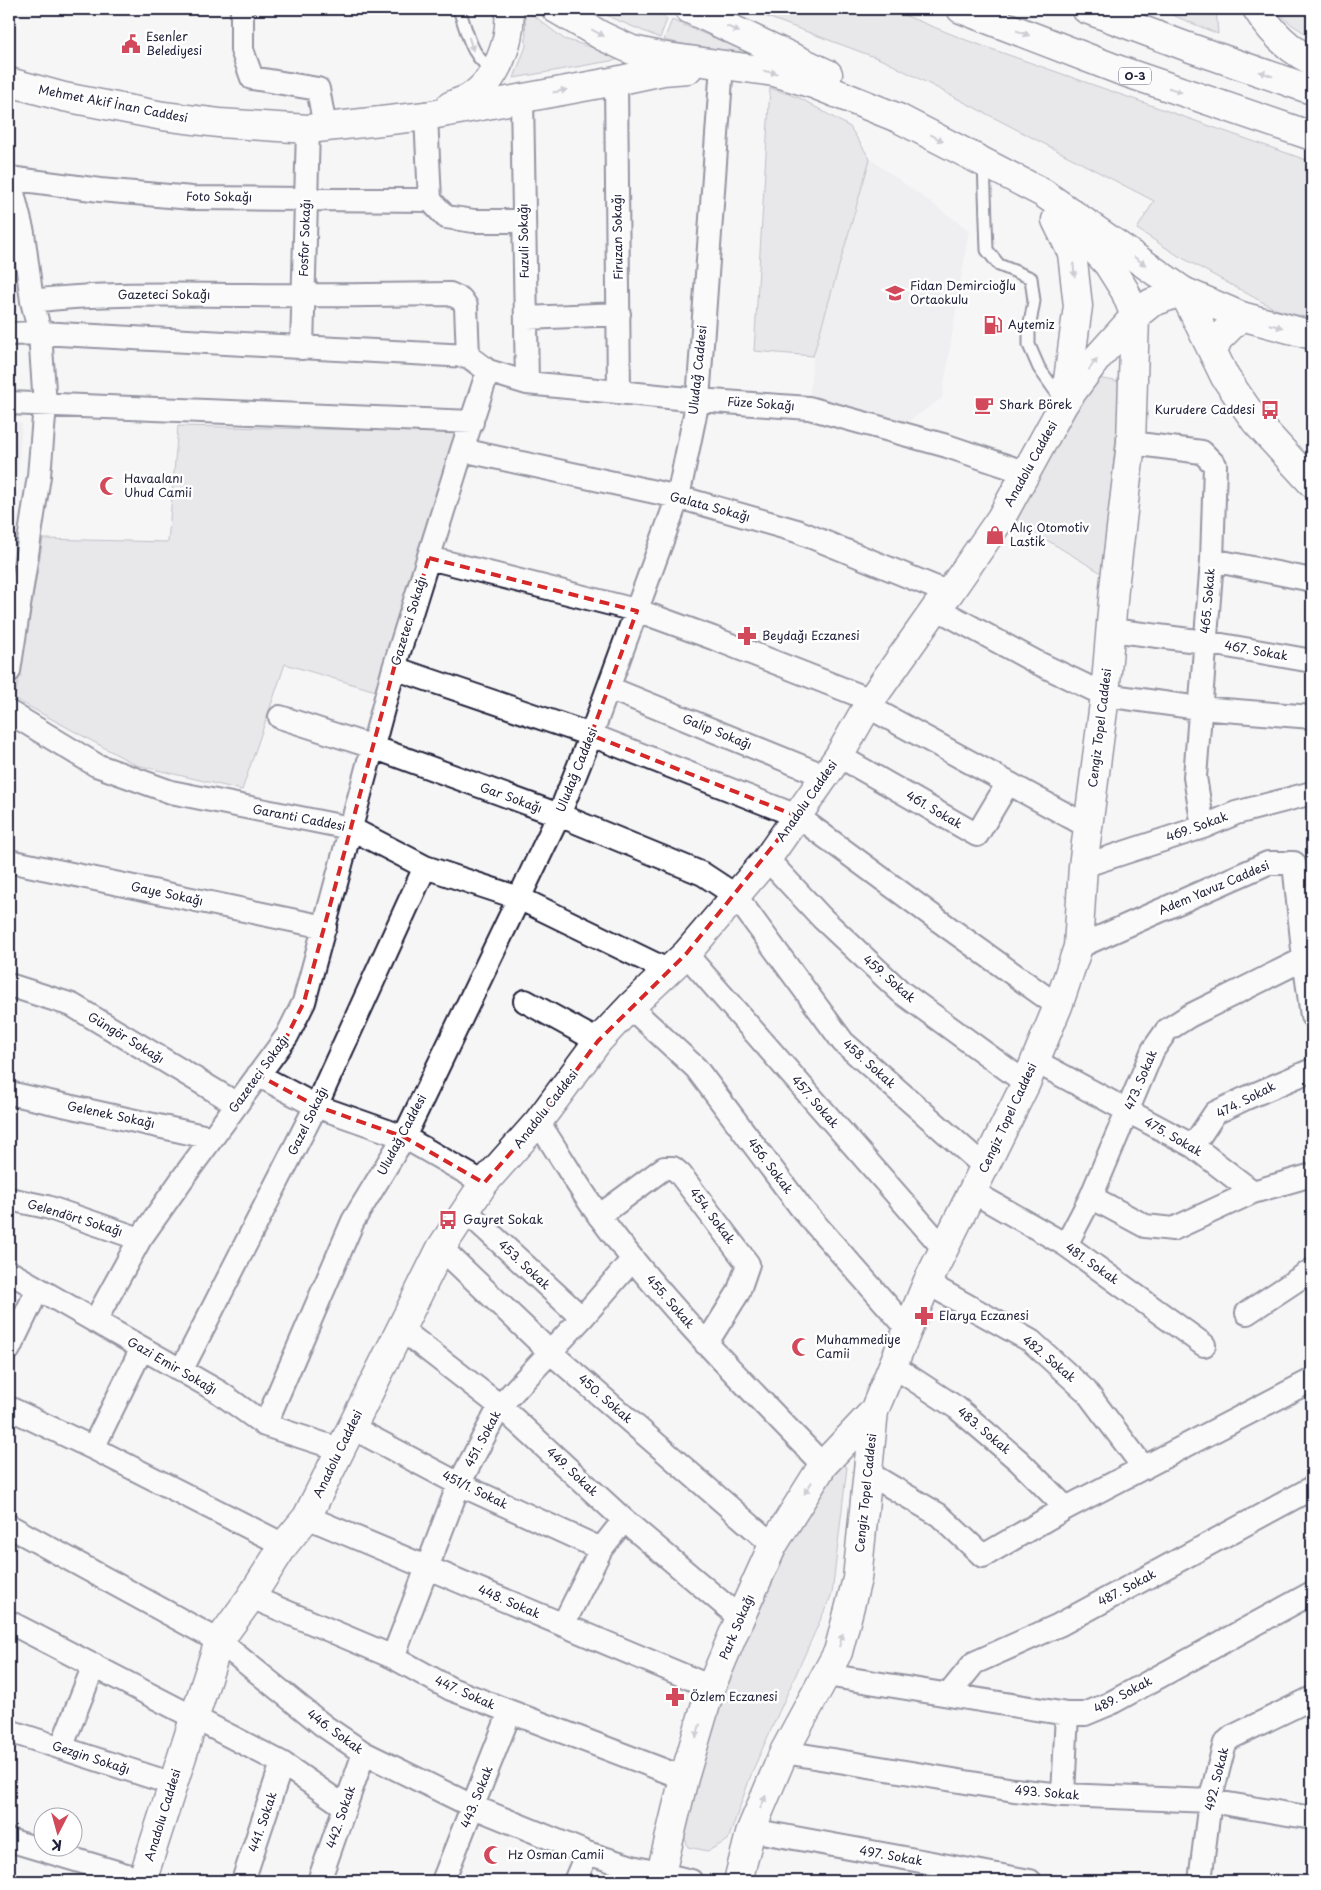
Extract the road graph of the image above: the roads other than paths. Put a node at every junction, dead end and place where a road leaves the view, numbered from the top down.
1 (242, 9) edge
2 (459, 9) edge
3 (509, 9) edge
4 (556, 9) edge
5 (689, 9) edge
6 (961, 9) edge
7 (1086, 9) edge
8 (1257, 9) edge
9 (1312, 61) edge
10 (722, 65) junction
11 (495, 70) junction
12 (9, 82) edge
13 (616, 82) junction
14 (1312, 90) edge
15 (522, 98) junction
16 (426, 116) junction
17 (898, 118) junction
18 (317, 128) junction
19 (1312, 136) edge
20 (984, 163) junction
21 (9, 177) edge
22 (1043, 193) junction
23 (307, 198) junction
24 (430, 200) junction
25 (524, 221) junction
26 (1183, 291) junction
27 (303, 296) junction
28 (32, 301) junction
29 (618, 314) junction
30 (1135, 316) junction
31 (1241, 316) junction
32 (526, 318) junction
33 (40, 333) junction
34 (9, 334) edge
35 (1312, 335) edge
36 (302, 348) junction
37 (1213, 351) junction
38 (468, 356) junction
39 (488, 371) junction
40 (527, 383) junction
41 (620, 392) junction
42 (698, 400) junction
43 (9, 403) edge
44 (1064, 403) junction
45 (45, 405) junction
46 (472, 422) junction
47 (1131, 443) junction
48 (462, 450) junction
49 (1027, 473) junction
50 (1312, 484) edge
51 (678, 497) junction
52 (429, 558) junction
53 (1212, 560) junction
54 (1312, 580) edge
55 (942, 601) junction
56 (637, 611) junction
57 (1111, 630) junction
58 (1205, 642) junction
59 (1312, 660) edge
60 (394, 668) junction
61 (9, 671) edge
62 (609, 688) junction
63 (1105, 696) junction
64 (869, 703) junction
65 (1199, 708) junction
66 (9, 712) edge
67 (280, 717) dead end
68 (1312, 717) edge
69 (591, 735) junction
70 (373, 747) junction
71 (832, 766) junction
72 (1008, 783) junction
73 (1312, 793) edge
74 (559, 815) junction
75 (797, 816) junction
76 (1089, 827) junction
77 (1203, 827) junction
78 (350, 828) junction
79 (767, 859) junction
80 (9, 861) edge
81 (1083, 866) junction
82 (425, 867) junction
83 (735, 895) junction
84 (519, 898) junction
85 (325, 927) junction
86 (1078, 947) junction
87 (1304, 959) junction
88 (678, 963) junction
89 (9, 985) edge
90 (525, 1001) dead end
91 (1058, 1006) junction
92 (630, 1007) junction
93 (1312, 1016) edge
94 (598, 1041) junction
95 (1312, 1070) edge
96 (1031, 1072) junction
97 (258, 1075) junction
98 (9, 1093) edge
99 (237, 1104) junction
100 (316, 1106) junction
101 (1128, 1112) junction
102 (538, 1122) junction
103 (404, 1137) junction
104 (212, 1138) junction
105 (1193, 1146) junction
106 (986, 1168) junction
107 (1312, 1175) edge
108 (484, 1183) junction
109 (973, 1192) junction
110 (1254, 1192) junction
111 (1091, 1197) junction
112 (9, 1199) edge
113 (466, 1211) junction
114 (600, 1216) junction
115 (140, 1239) junction
116 (1066, 1245) junction
117 (442, 1248) junction
118 (945, 1250) junction
119 (633, 1259) junction
120 (1312, 1270) edge
121 (9, 1272) edge
122 (927, 1283) junction
123 (38, 1289) junction
124 (1247, 1313) dead end
125 (582, 1318) junction
126 (94, 1321) junction
127 (401, 1329) junction
128 (908, 1329) junction
129 (706, 1344) junction
130 (1204, 1345) dead end
131 (142, 1348) junction
132 (9, 1349) edge
133 (550, 1352) junction
134 (893, 1366) junction
135 (182, 1371) junction
136 (1312, 1380) edge
137 (500, 1406) junction
138 (9, 1408) edge
139 (874, 1411) junction
140 (265, 1425) junction
141 (345, 1438) junction
142 (93, 1448) junction
143 (823, 1465) junction
144 (1144, 1468) junction
145 (868, 1473) junction
146 (459, 1484) junction
147 (1312, 1488) edge
148 (1066, 1508) junction
149 (307, 1517) junction
150 (624, 1520) junction
151 (9, 1526) edge
152 (284, 1545) junction
153 (773, 1545) junction
154 (601, 1550) junction
155 (428, 1568) junction
156 (1312, 1593) edge
157 (251, 1597) junction
158 (740, 1618) junction
159 (9, 1622) edge
160 (562, 1625) junction
161 (218, 1641) junction
162 (393, 1657) junction
163 (94, 1665) junction
164 (826, 1675) junction
165 (711, 1687) junction
166 (949, 1694) junction
167 (1312, 1698) edge
168 (510, 1712) junction
169 (1067, 1714) junction
170 (194, 1718) junction
171 (9, 1731) edge
172 (62, 1748) junction
173 (784, 1752) junction
174 (364, 1753) junction
175 (282, 1763) junction
176 (684, 1778) junction
177 (173, 1784) junction
178 (1063, 1795) junction
179 (1210, 1801) junction
180 (344, 1806) junction
181 (474, 1807) junction
182 (1312, 1818) edge
183 (751, 1830) junction
184 (10, 1845) edge
185 (587, 1853) junction
186 (661, 1873) junction
187 (630, 1874) edge
188 (142, 1881) edge
189 (243, 1881) edge
190 (319, 1881) edge
191 (443, 1881) edge
192 (575, 1881) edge
193 (691, 1881) edge
194 (738, 1881) edge
195 (1030, 1881) edge
196 (1200, 1881) edge

1 - 18 street, Fosfor Sokağı
2 -> 11 lane
3 - 11 main road
4 -> 10 main road
5 -> 17 main road
6 -> 19 main road, O-3
14 -> 7 main road
8 - 9 main road
10 - 13 main road
10 -> 17 main road
10 - 42 street, Uludağ Caddesi
11 - 16 main road
12 - 18 main road, Mehmet Akif İnan Caddesi
15 -> 13 main road
13 - 29 street, Firuzan Sokağı
15 - 16 main road
15 - 25 street, Fuzuli Sokağı
16 - 18 main road, Mehmet Akif İnan Caddesi
16 - 24 street
17 -> 20 main road
18 - 23 street, Fosfor Sokağı
20 - 22 main road
20 - 44 lane
21 - 23 street, Foto Sokağı
21 - 28 street
22 -> 26 main road
22 - 30 main road
22 -> 44 main road
23 - 24 street, Foto Sokağı
23 - 27 street, Fosfor Sokağı
24 - 25 street
25 - 32 street, Fuzuli Sokağı
26 - 30 main road
26 - 31 main road
26 - 37 main road
27 - 28 street, Gazeteci Sokağı
27 - 36 street, Fosfor Sokağı
27 - 38 street, Gazeteci Sokağı
28 - 33 street
29 - 32 street
29 - 41 street, Firuzan Sokağı
44 -> 30 main road
30 - 47 main road, Cengiz Topel Caddesi
31 -> 35 main road
31 - 37 main road
32 - 40 street, Fuzuli Sokağı
33 - 34 street
33 - 36 street
33 - 45 street
36 - 38 street
37 - 50 main road
38 - 39 street
39 - 40 street, Füze Sokağı
39 - 46 street, Gazeteci Sokağı
40 - 41 street, Füze Sokağı
41 - 42 street, Füze Sokağı
42 - 49 street, Füze Sokağı
42 - 51 street, Uludağ Caddesi
43 - 45 street
44 - 49 main road, Anadolu Caddesi
45 - 46 street
45 - 61 street
46 - 48 street, Gazeteci Sokağı
47 - 53 street, 465. Sokak
47 - 57 main road, Cengiz Topel Caddesi
48 - 51 street, Galata Sokağı
48 - 52 street, Gazeteci Sokağı
49 - 55 main road, Anadolu Caddesi
51 - 55 street, Galata Sokağı
51 - 56 street, Uludağ Caddesi
52 - 56 street
52 - 60 street, Gazeteci Sokağı
53 - 54 street
53 - 58 street, 465. Sokak
55 - 63 street, Galata Sokağı
55 - 64 main road, Anadolu Caddesi
56 - 62 street, Uludağ Caddesi
56 - 64 street
57 - 58 street, 467. Sokak
57 - 63 main road, Cengiz Topel Caddesi
58 - 59 street, 467. Sokak
58 - 65 street, 465. Sokak
60 - 69 street
60 - 70 street, Gazeteci Sokağı
62 - 69 street, Uludağ Caddesi
62 - 71 street, Galip Sokağı
63 - 65 street, Galata Sokağı
63 - 76 main road, Cengiz Topel Caddesi
64 - 71 main road, Anadolu Caddesi
64 - 72 street
65 - 68 street, Galata Sokağı
65 - 77 street, 465. Sokak
66 - 78 street, Garanti Caddesi
67 - 70 street, Gar Sokağı
69 - 74 street, Uludağ Caddesi
69 - 75 street
70 - 74 street, Gar Sokağı
70 - 78 street, Gazeteci Sokağı
71 - 72 street, 461. Sokak
71 - 75 main road, Anadolu Caddesi
72 - 76 street
73 - 77 street, 469. Sokak
74 - 83 street, Gar Sokağı
74 - 84 street, Uludağ Caddesi
75 - 79 main road, Anadolu Caddesi
75 - 91 street
76 - 81 main road, Cengiz Topel Caddesi
77 - 81 street, 469. Sokak
78 - 82 street, Garanti Caddesi
78 - 85 street, Gazeteci Sokağı
79 - 83 main road, Anadolu Caddesi
79 - 96 street, 459. Sokak
80 - 85 street, Gaye Sokağı
81 - 86 main road, Cengiz Topel Caddesi
82 - 84 street, Garanti Caddesi
82 - 100 street, Gazel Sokağı
83 - 88 main road, Anadolu Caddesi
83 - 106 street, 458. Sokak
84 - 88 street, Garanti Caddesi
84 - 103 street, Uludağ Caddesi
85 - 97 street, Gazeteci Sokağı
86 - 87 street, Adem Yavuz Caddesi
86 - 91 main road, Cengiz Topel Caddesi
87 - 93 street, Adem Yavuz Caddesi
87 - 101 street, 473. Sokak
88 - 92 main road, Anadolu Caddesi
88 - 118 street, 457. Sokak
89 - 99 street, Güngör Sokağı
90 - 94 street
91 - 96 main road, Cengiz Topel Caddesi
92 - 94 main road, Anadolu Caddesi
92 - 128 street, 456. Sokak
94 - 102 main road, Anadolu Caddesi
95 - 105 street, 474. Sokak
96 - 101 street, 475. Sokak
96 - 106 main road, Cengiz Topel Caddesi
97 - 99 street, Gazeteci Sokağı
97 - 100 street
98 - 104 street, Gelenek Sokağı
99 - 104 street, Gazeteci Sokağı
100 - 103 street
100 - 135 street, Gazel Sokağı
101 - 105 street, 475. Sokak
101 - 111 street, 473. Sokak
102 - 108 main road, Anadolu Caddesi
102 - 114 street, 455. Sokak
103 - 108 street
103 - 140 street, Uludağ Caddesi
104 - 115 street, Gazeteci Sokağı
105 - 110 street, 475. Sokak
106 - 109 main road, Cengiz Topel Caddesi
107 - 110 street
108 - 113 main road, Anadolu Caddesi
109 - 116 street, 481. Sokak
109 - 118 main road, Cengiz Topel Caddesi
110 - 111 street
111 - 116 street, 473. Sokak
112 - 115 street, Gelendört Sokağı
113 - 117 main road, Anadolu Caddesi
113 - 125 street, 453. Sokak
114 - 119 street, 455. Sokak
114 - 129 street, 454. Sokak
115 - 126 street, Gazeteci Sokağı
116 - 130 street, 481. Sokak
117 - 127 main road, Anadolu Caddesi
117 - 133 street, 450. Sokak
118 - 122 main road, Cengiz Topel Caddesi
119 - 125 street, 451. Sokak
119 - 129 street, 455. Sokak
120 - 124 street
121 - 123 street, Gazi Emir Sokağı
122 - 128 main road, Cengiz Topel Caddesi
122 - 144 street, 482. Sokak
123 - 126 street, Gazi Emir Sokağı
123 - 132 street
125 - 133 street, 451. Sokak
126 - 131 street, Gazi Emir Sokağı
127 - 137 street, 449. Sokak
127 - 141 main road, Anadolu Caddesi
128 - 134 main road, Cengiz Topel Caddesi
129 - 143 street, 455. Sokak
131 - 135 street, Gazi Emir Sokağı
131 - 142 street
133 - 137 street, 451. Sokak
133 - 153 street, 450. Sokak
134 - 139 main road, Cengiz Topel Caddesi
134 - 148 street, 483. Sokak
135 - 140 street, Gazi Emir Sokağı
136 - 144 street
137 - 146 street, 451. Sokak
137 - 150 street, 449. Sokak
138 - 142 street
139 - 143 main road, Park Sokağı
139 - 145 main road, Cengiz Topel Caddesi
140 - 141 street, Gazi Emir Sokağı
141 - 146 street, 451/1. Sokak
141 - 149 main road, Anadolu Caddesi
142 - 152 street
143 -> 153 main road, Park Sokağı
144 - 148 street
145 - 148 street
164 -> 145 main road, Cengiz Topel Caddesi
146 - 154 street, 451/1. Sokak
146 - 155 street, 451. Sokak
147 - 166 street, 487. Sokak
149 - 152 main road, Anadolu Caddesi
149 - 155 street, 448. Sokak
150 - 154 street
150 - 158 street, 449. Sokak
151 - 161 street, 446. Sokak
152 - 157 main road, Anadolu Caddesi
153 - 158 main road, Park Sokağı
154 - 160 street
155 - 160 street, 448. Sokak
155 - 162 street, 451. Sokak
156 - 169 street, 489. Sokak
157 - 161 main road, Anadolu Caddesi
157 - 162 street, 447. Sokak
158 - 165 main road, Park Sokağı
159 - 163 street
160 - 165 street, 448. Sokak
161 - 170 main road, Anadolu Caddesi
161 - 174 street, 446. Sokak
162 - 168 street, 447. Sokak
163 - 170 street
163 - 172 street
164 - 166 street, 489. Sokak
164 - 173 main road, Cengiz Topel Caddesi
165 -> 176 main road, Park Sokağı
166 - 169 street, 489. Sokak
167 - 179 street, 492. Sokak
168 - 176 street, 447. Sokak
168 - 181 street, 443. Sokak
169 - 178 street
170 - 175 street
170 - 177 main road, Anadolu Caddesi
171 - 172 street, Gezgin Sokağı
172 - 177 street, Gezgin Sokağı
173 - 178 street, 493. Sokak
183 -> 173 main road, Cengiz Topel Caddesi
174 - 180 street, 442. Sokak
174 - 181 street, 446. Sokak
175 - 180 street
175 - 189 street, 441. Sokak
176 - 186 main road, Park Sokağı
177 - 188 main road, Anadolu Caddesi
178 - 179 street, 493. Sokak
179 - 182 street, 493. Sokak
179 - 196 street, 492. Sokak
180 - 190 street, 442. Sokak
181 - 185 street, 446. Sokak
181 - 191 street, 443. Sokak
183 - 194 main road, Cengiz Topel Caddesi
183 - 195 street, 497. Sokak
184 - 188 street
185 - 187 street, 446. Sokak
185 - 192 street
186 - 187 street, 446. Sokak
186 - 193 street, 446. Sokak

